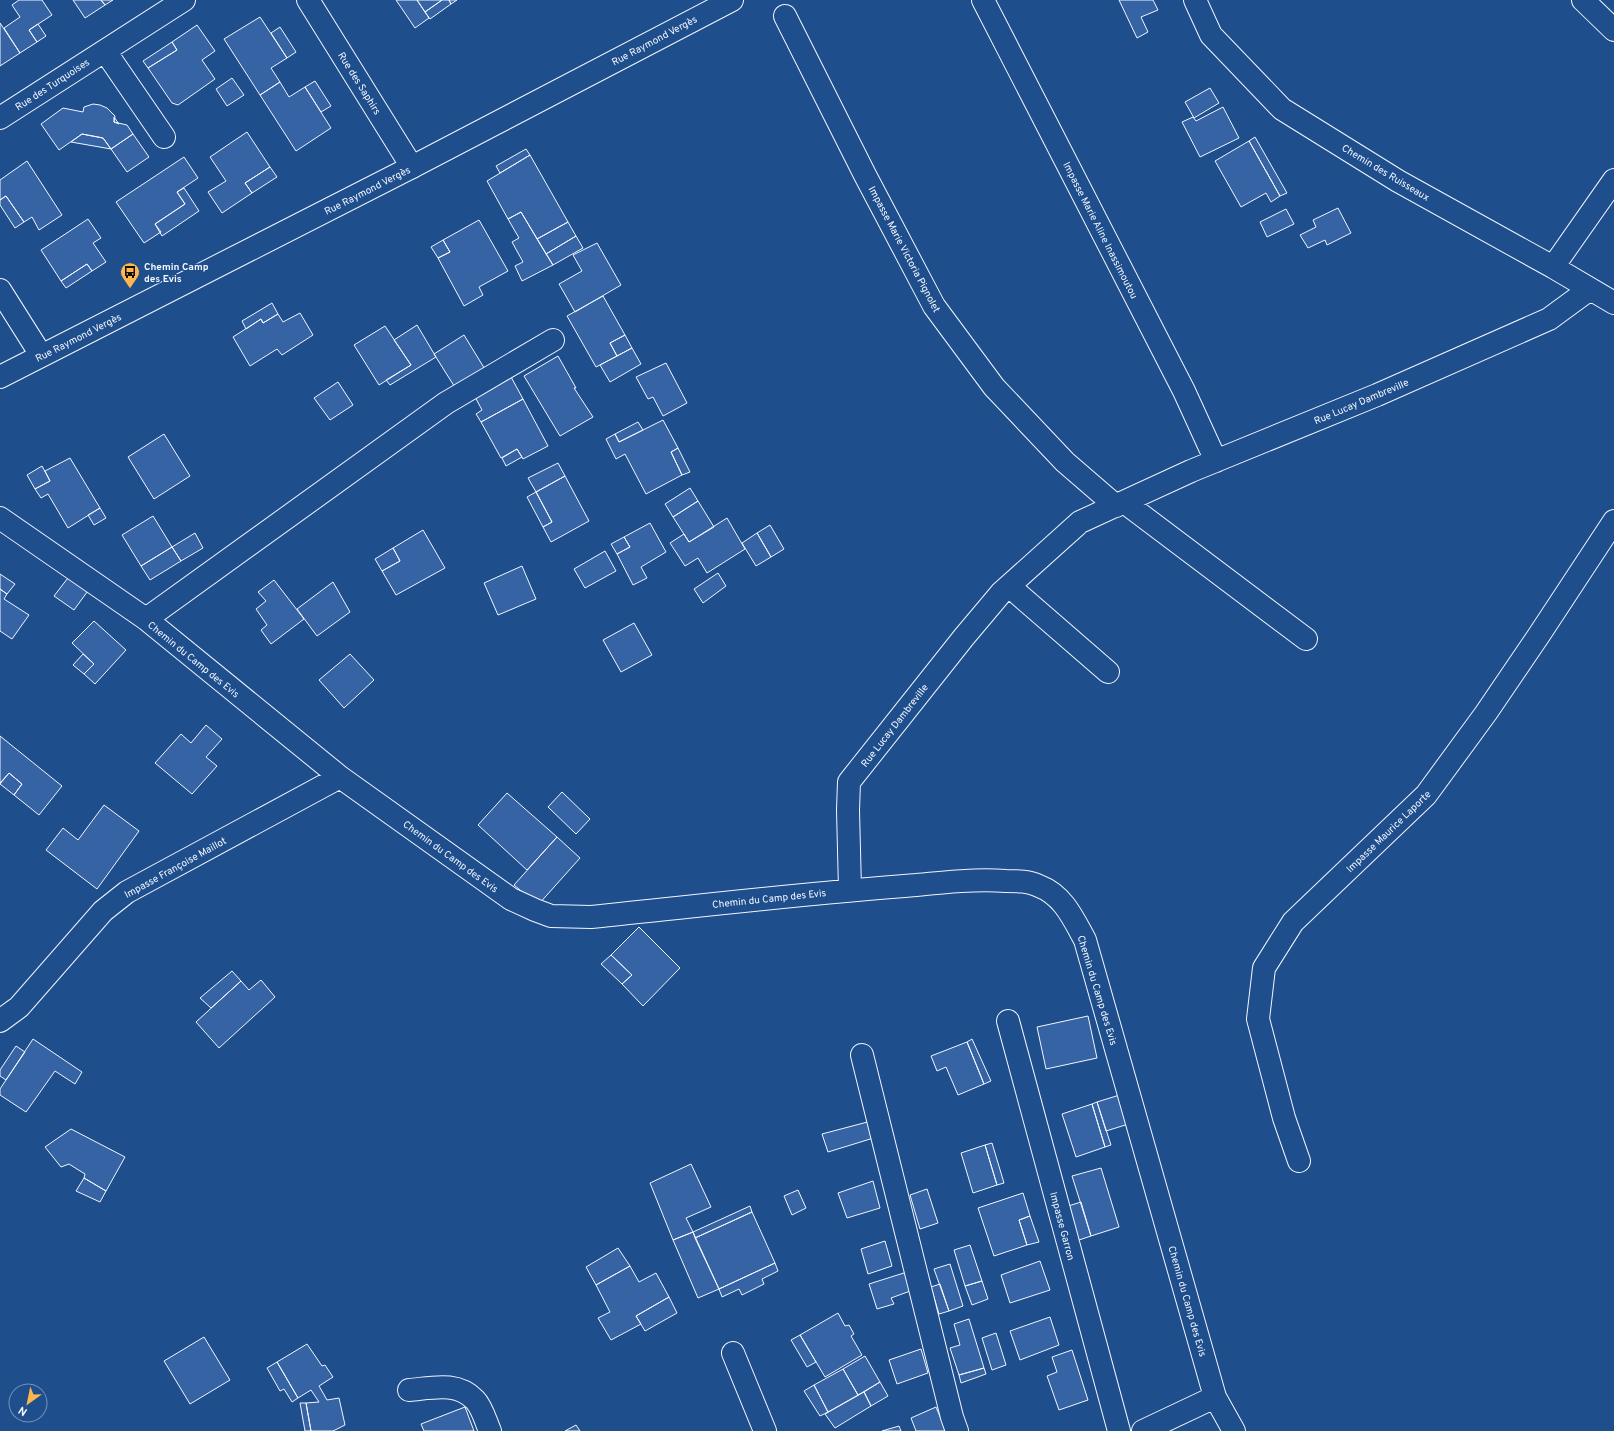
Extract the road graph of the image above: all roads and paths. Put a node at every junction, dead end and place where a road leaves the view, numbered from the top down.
1 (184, 0) edge
2 (308, 0) edge
3 (732, 0) edge
4 (984, 0) edge
5 (1195, 0) edge
6 (1583, 0) edge
7 (785, 16) dead end
8 (1614, 30) edge
9 (105, 51) junction
10 (0, 118) edge
11 (164, 136) dead end
12 (412, 167) junction
13 (1614, 180) edge
14 (1553, 267) junction
15 (1590, 289) junction
16 (0, 290) edge
17 (1614, 303) edge
18 (553, 340) dead end
19 (42, 355) junction
20 (0, 377) edge
21 (1216, 461) junction
22 (1120, 504) junction
23 (0, 518) edge
24 (1614, 521) edge
25 (1009, 586) junction
26 (146, 619) junction
27 (1306, 639) dead end
28 (1108, 672) dead end
29 (340, 777) junction
30 (850, 890) junction
31 (0, 1021) edge
32 (1008, 1021) dead end
33 (862, 1055) dead end
34 (1299, 1161) dead end
35 (733, 1353) dead end
36 (409, 1390) dead end
37 (1215, 1397) junction
38 (490, 1431) edge
39 (766, 1431) edge
40 (957, 1431) edge
41 (1119, 1431) edge
42 (1144, 1431) edge
43 (1234, 1431) edge

1 - 9 street, Rue des Turquoises
2 - 12 street, Rue des Saphirs
3 - 12 street, Rue Raymond Vergès
4 - 21 street, Impasse Marie Aline Inassimoutou
5 - 14 street, Chemin des Ruisseaux
6 - 8 street
7 - 22 street, Impasse Marie Victoria Pignolet
9 - 10 street, Rue des Turquoises
9 - 11 street
12 - 19 street, Rue Raymond Vergès
13 - 14 street
14 - 15 street, Chemin des Ruisseaux
15 - 17 street, Chemin des Ruisseaux
15 - 21 street, Rue Lucay Dambreville
16 - 19 street
18 - 26 street
19 - 20 street, Rue Raymond Vergès
21 - 22 street, Rue Lucay Dambreville
22 - 25 street, Rue Lucay Dambreville
22 - 27 street
23 - 26 street, Chemin du Camp des Evis
24 - 34 street, Impasse Maurice Laporte
25 - 28 street
25 - 30 street, Rue Lucay Dambreville
26 - 29 street, Chemin du Camp des Evis
29 - 30 street, Chemin du Camp des Evis
29 - 31 street, Impasse Françoise Maillot
30 - 37 street, Chemin du Camp des Evis
32 - 41 street, Impasse Garron
33 - 40 street
35 - 39 street
36 - 38 street
37 - 42 street
37 - 43 street, Chemin du Camp des Evis

